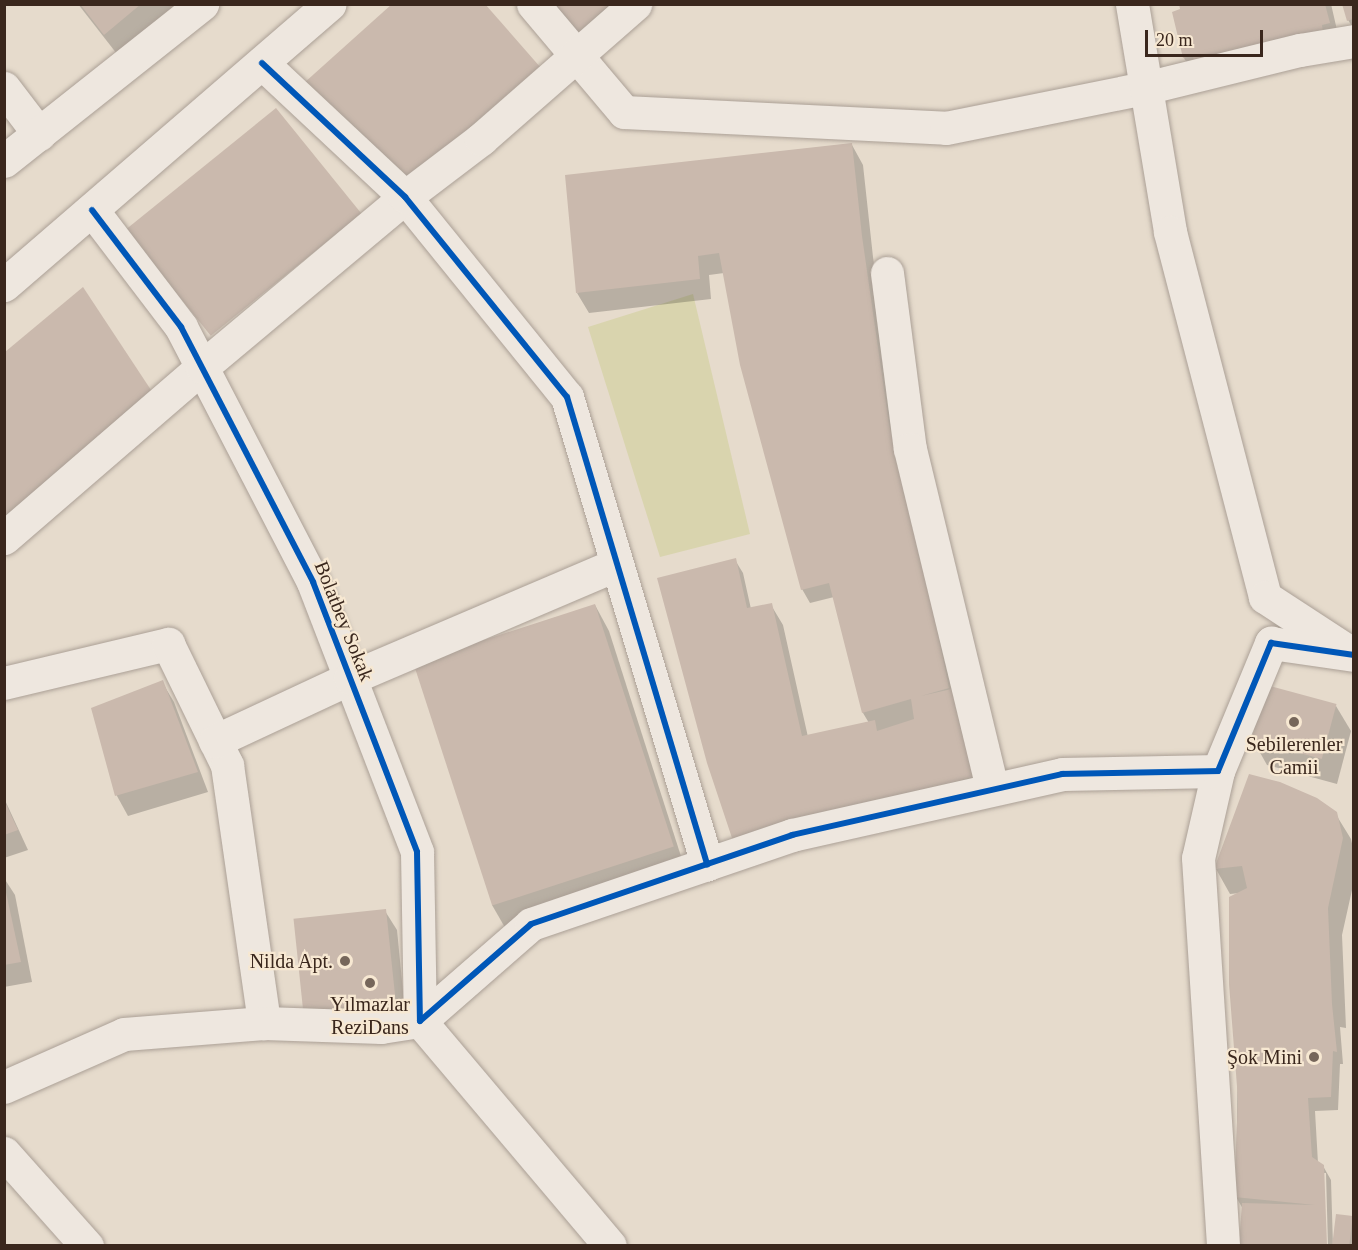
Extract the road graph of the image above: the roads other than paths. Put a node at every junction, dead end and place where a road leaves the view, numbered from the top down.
1 (202, 4) edge
2 (330, 4) edge
3 (533, 4) edge
4 (635, 4) edge
5 (1132, 4) edge
6 (1353, 41) edge
7 (577, 55) junction
8 (262, 63) junction
9 (4, 88) edge
10 (1145, 88) junction
11 (39, 134) junction
12 (4, 160) edge
13 (405, 197) junction
14 (92, 210) junction
15 (888, 273) dead end
16 (4, 285) edge
17 (202, 367) junction
18 (4, 538) edge
19 (617, 564) junction
20 (1353, 655) edge
21 (350, 678) junction
22 (4, 683) edge
23 (215, 741) junction
24 (1218, 771) junction
25 (992, 789) junction
26 (707, 864) junction
27 (420, 1021) junction
28 (264, 1023) junction
29 (4, 1087) edge
30 (4, 1153) edge
31 (87, 1245) edge
32 (610, 1245) edge
33 (1223, 1245) edge

1 - 11 street
2 - 8 street
3 - 7 street
4 - 7 street
5 - 10 street
6 - 10 street
7 - 10 street
7 - 13 street
8 - 13 street
8 - 14 street
9 - 11 street
10 - 20 street
11 - 12 street
13 - 17 street
13 - 19 street
14 - 16 street
14 - 17 street, Bolatbey Sokak
15 - 25 street
17 - 18 street
17 - 21 street, Bolatbey Sokak
19 - 21 street
19 - 26 street
20 - 24 street
21 - 23 street
21 - 27 street, Bolatbey Sokak
22 - 23 street
23 - 28 street
24 - 25 street
24 - 33 street
25 - 26 street
26 - 27 street
27 - 28 street
27 - 32 street
28 - 29 street
30 - 31 street

